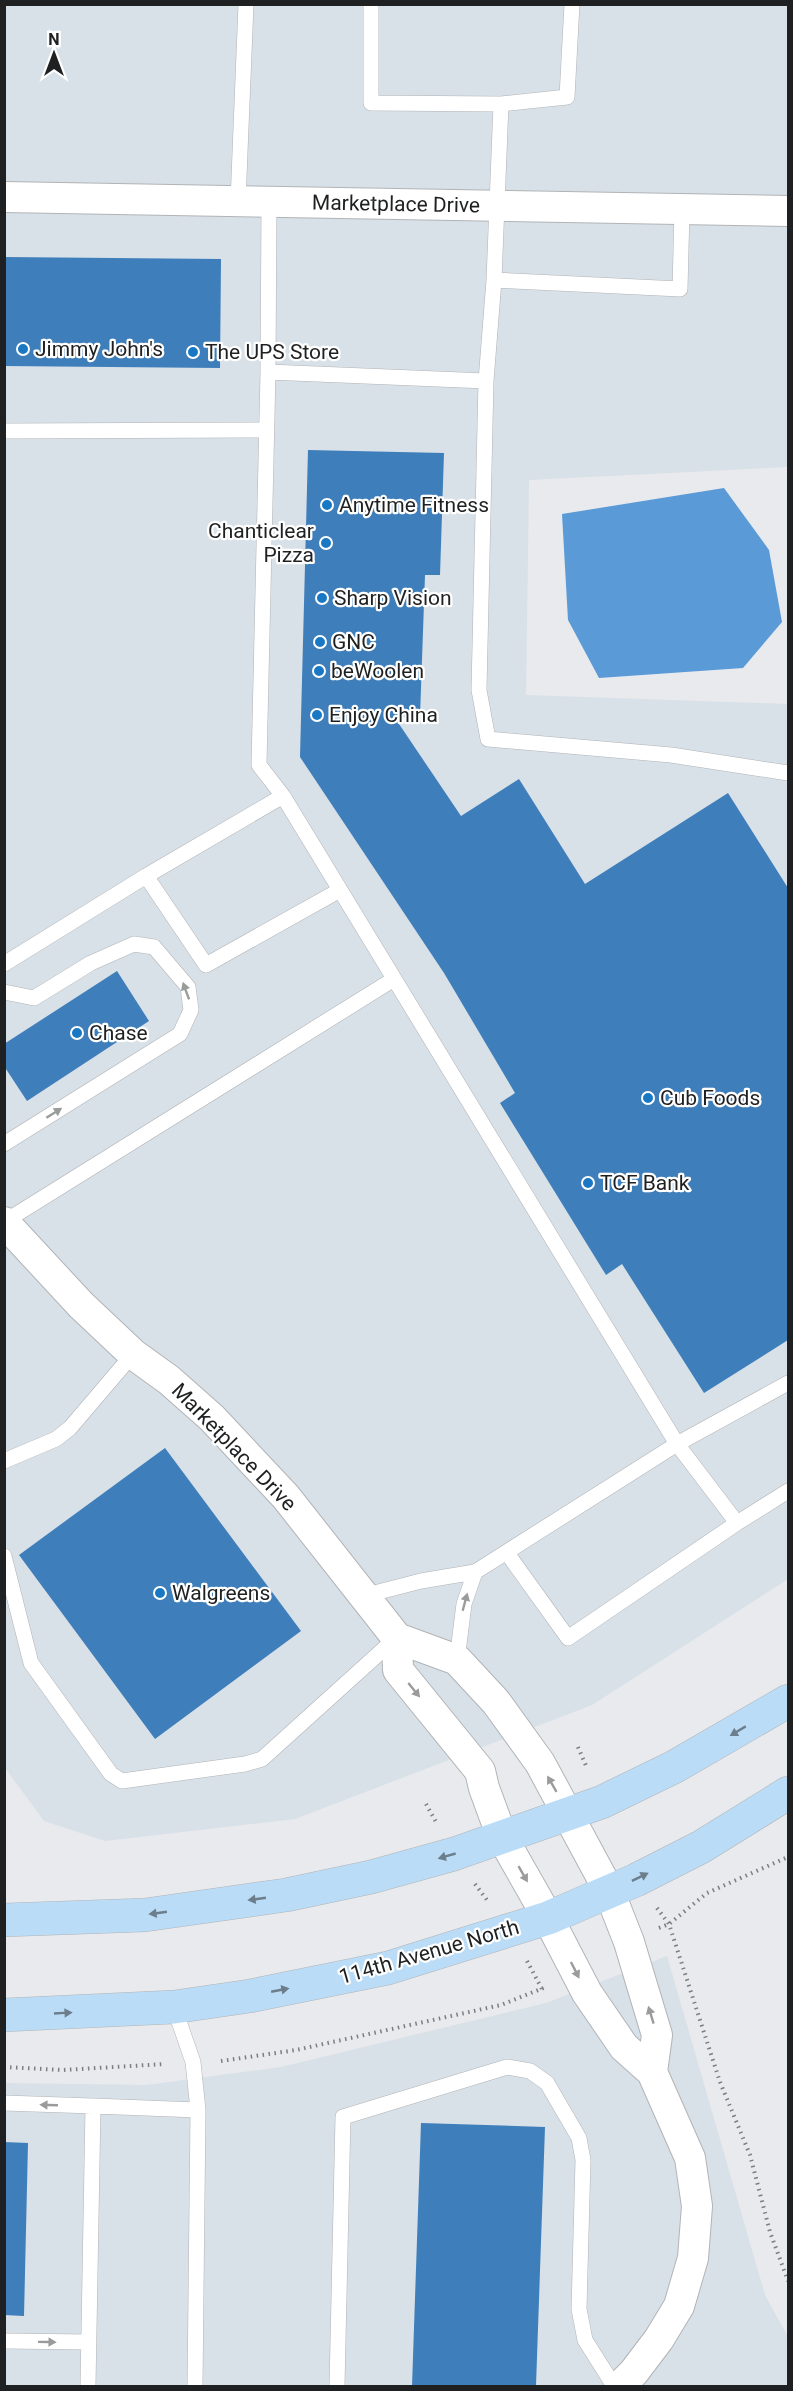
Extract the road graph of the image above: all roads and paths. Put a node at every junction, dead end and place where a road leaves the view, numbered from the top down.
1 (246, 4) edge
2 (371, 4) edge
3 (573, 4) edge
4 (501, 104) junction
5 (4, 197) edge
6 (238, 201) junction
7 (269, 201) junction
8 (495, 207) junction
9 (682, 210) junction
10 (789, 211) edge
11 (494, 280) junction
12 (268, 372) junction
13 (486, 381) junction
14 (267, 430) junction
15 (4, 431) edge
16 (789, 773) edge
17 (283, 796) junction
18 (146, 876) junction
19 (340, 890) junction
20 (4, 964) edge
21 (394, 979) junction
22 (4, 992) edge
23 (4, 1144) edge
24 (4, 1222) edge
25 (133, 1354) junction
26 (789, 1383) edge
27 (677, 1444) junction
28 (4, 1461) edge
29 (789, 1491) edge
30 (737, 1523) junction
31 (507, 1553) junction
32 (4, 1556) edge
33 (475, 1572) junction
34 (363, 1596) junction
35 (397, 1638) junction
36 (456, 1660) junction
37 (789, 1701) edge
38 (789, 1793) edge
39 (569, 1814) junction
40 (502, 1837) junction
41 (789, 1857) edge
42 (609, 1892) junction
43 (548, 1917) junction
44 (4, 1920) edge
45 (542, 1989) dead end
46 (174, 2007) junction
47 (4, 2015) edge
48 (193, 2062) junction
49 (4, 2067) edge
50 (652, 2072) junction
51 (4, 2103) edge
52 (93, 2106) junction
53 (198, 2110) junction
54 (789, 2281) edge
55 (4, 2341) edge
56 (88, 2342) junction
57 (88, 2386) edge
58 (195, 2386) edge
59 (337, 2386) edge
60 (614, 2386) edge
61 (620, 2386) edge

1 - 6 lane
2 - 4 lane
3 - 4 lane
4 - 8 lane
5 - 6 street, Marketplace Drive
6 - 7 street, Marketplace Drive
7 - 8 street, Marketplace Drive
7 - 12 lane
8 - 9 street, Marketplace Drive
8 - 11 lane
9 - 10 street, Marketplace Drive
9 - 11 lane
11 - 13 lane
12 - 13 lane
12 - 14 lane
13 - 16 lane
14 - 15 lane
14 - 17 lane
17 - 18 lane
17 - 19 lane
18 - 19 lane
18 - 20 lane
19 - 21 lane
21 - 24 lane
21 - 27 lane
23 -> 22 lane
24 - 25 street, Marketplace Drive
25 - 28 lane
25 - 34 street, Marketplace Drive
26 - 27 lane
27 - 30 lane
27 - 31 lane
29 - 30 lane
30 - 31 lane
31 - 33 lane
32 - 35 lane
33 - 34 lane
36 -> 33 lane
34 - 35 street, Marketplace Drive
35 - 36 street
35 -> 40 street
39 -> 36 street
37 -> 39 street
42 -> 38 street, 114th Avenue North
39 - 40 street
39 - 42 street
40 -> 43 street
40 -> 44 street
41 - 54 path
42 - 43 street, 114th Avenue North
50 -> 42 street
46 -> 43 street, 114th Avenue North
43 -> 50 street
45 - 48 path
47 -> 46 street, 114th Avenue North
46 - 48 lane
48 - 49 path
48 - 53 lane
50 - 61 street
52 -> 51 lane
52 - 53 lane
52 - 56 lane
53 - 58 lane
55 -> 56 lane
56 - 57 lane
59 - 60 lane

